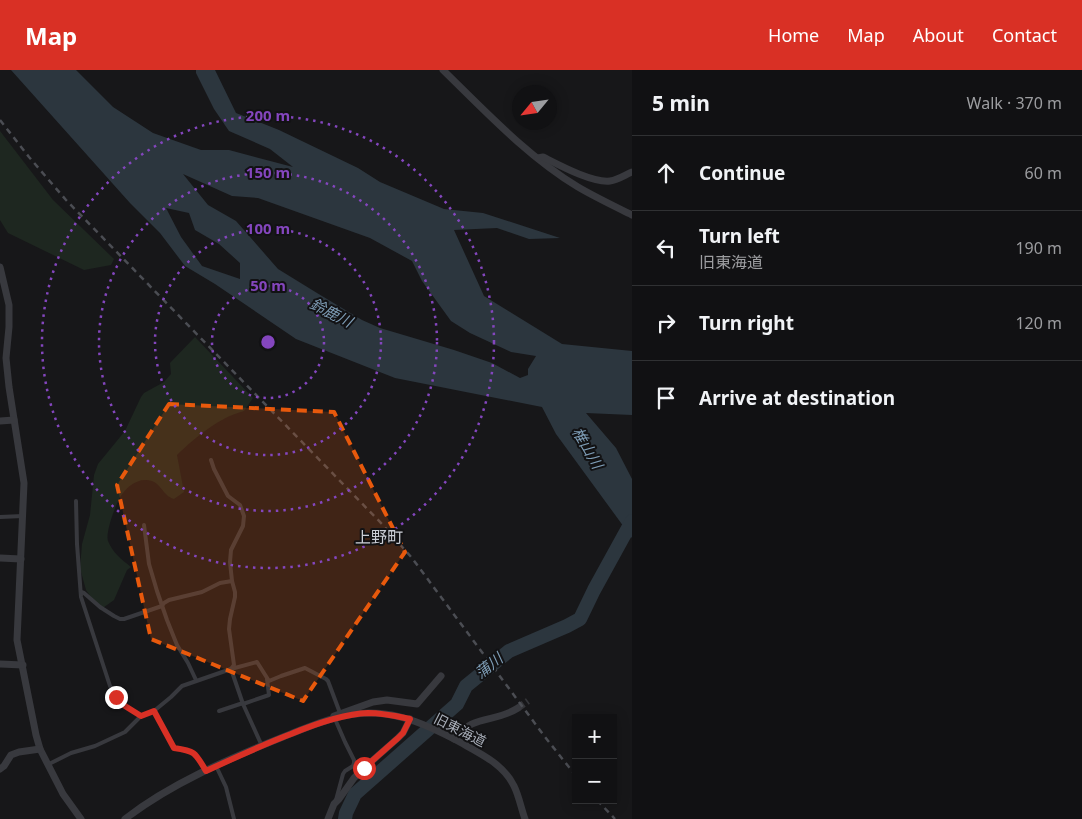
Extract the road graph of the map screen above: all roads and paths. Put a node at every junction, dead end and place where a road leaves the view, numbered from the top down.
1 (442, 70) edge
2 (538, 158) junction
3 (632, 172) edge
4 (632, 215) edge
5 (0, 267) edge
6 (14, 420) junction
7 (0, 421) edge
8 (211, 460) dead end
9 (76, 501) dead end
10 (23, 516) junction
11 (0, 517) edge
12 (144, 525) dead end
13 (0, 558) edge
14 (21, 559) junction
15 (232, 581) junction
16 (81, 592) junction
17 (162, 606) junction
18 (0, 664) edge
19 (22, 665) junction
20 (230, 669) junction
21 (441, 676) dead end
22 (267, 678) junction
23 (196, 680) junction
24 (243, 704) junction
25 (518, 708) tunnel mouth
26 (154, 711) junction
27 (219, 711) dead end
28 (340, 713) junction
29 (141, 716) junction
30 (335, 719) junction
31 (412, 720) junction
32 (320, 723) junction
33 (454, 739) junction
34 (262, 746) junction
35 (40, 749) junction
36 (49, 764) junction
37 (216, 766) junction
38 (0, 769) edge
39 (206, 771) junction
40 (334, 804) junction
41 (81, 819) edge
42 (125, 819) edge
43 (234, 819) edge
44 (328, 819) edge
45 (524, 819) edge

1 - 2 street
2 - 3 street
2 - 4 street
5 - 6 street
6 - 7 street
6 - 10 street
8 - 15 lane
9 - 16 lane
10 - 11 lane
10 - 14 street
12 - 17 lane
13 - 14 street
14 - 19 street
15 - 17 lane
15 - 20 lane
16 - 17 lane
16 - 29 lane
17 - 23 lane
18 - 19 street
19 - 35 street
20 - 22 lane
20 - 23 lane
20 - 24 lane
21 - 28 street
22 - 24 lane
22 - 28 lane
23 - 26 lane
24 - 27 lane
24 - 34 lane
25 - 33 street
26 - 29 lane
26 - 39 lane
28 - 32 street
29 - 36 lane
30 - 31 street, 旧東海道
30 - 32 street, 旧東海道
30 - 40 lane
31 - 33 street, 旧東海道
31 - 40 street
32 - 34 street, 旧東海道
33 - 45 street, 旧東海道
34 - 37 street, 旧東海道
35 - 36 street
35 - 38 street
36 - 41 street
37 - 39 street, 旧東海道
37 - 43 lane
39 - 42 street, 旧東海道
40 - 44 street

